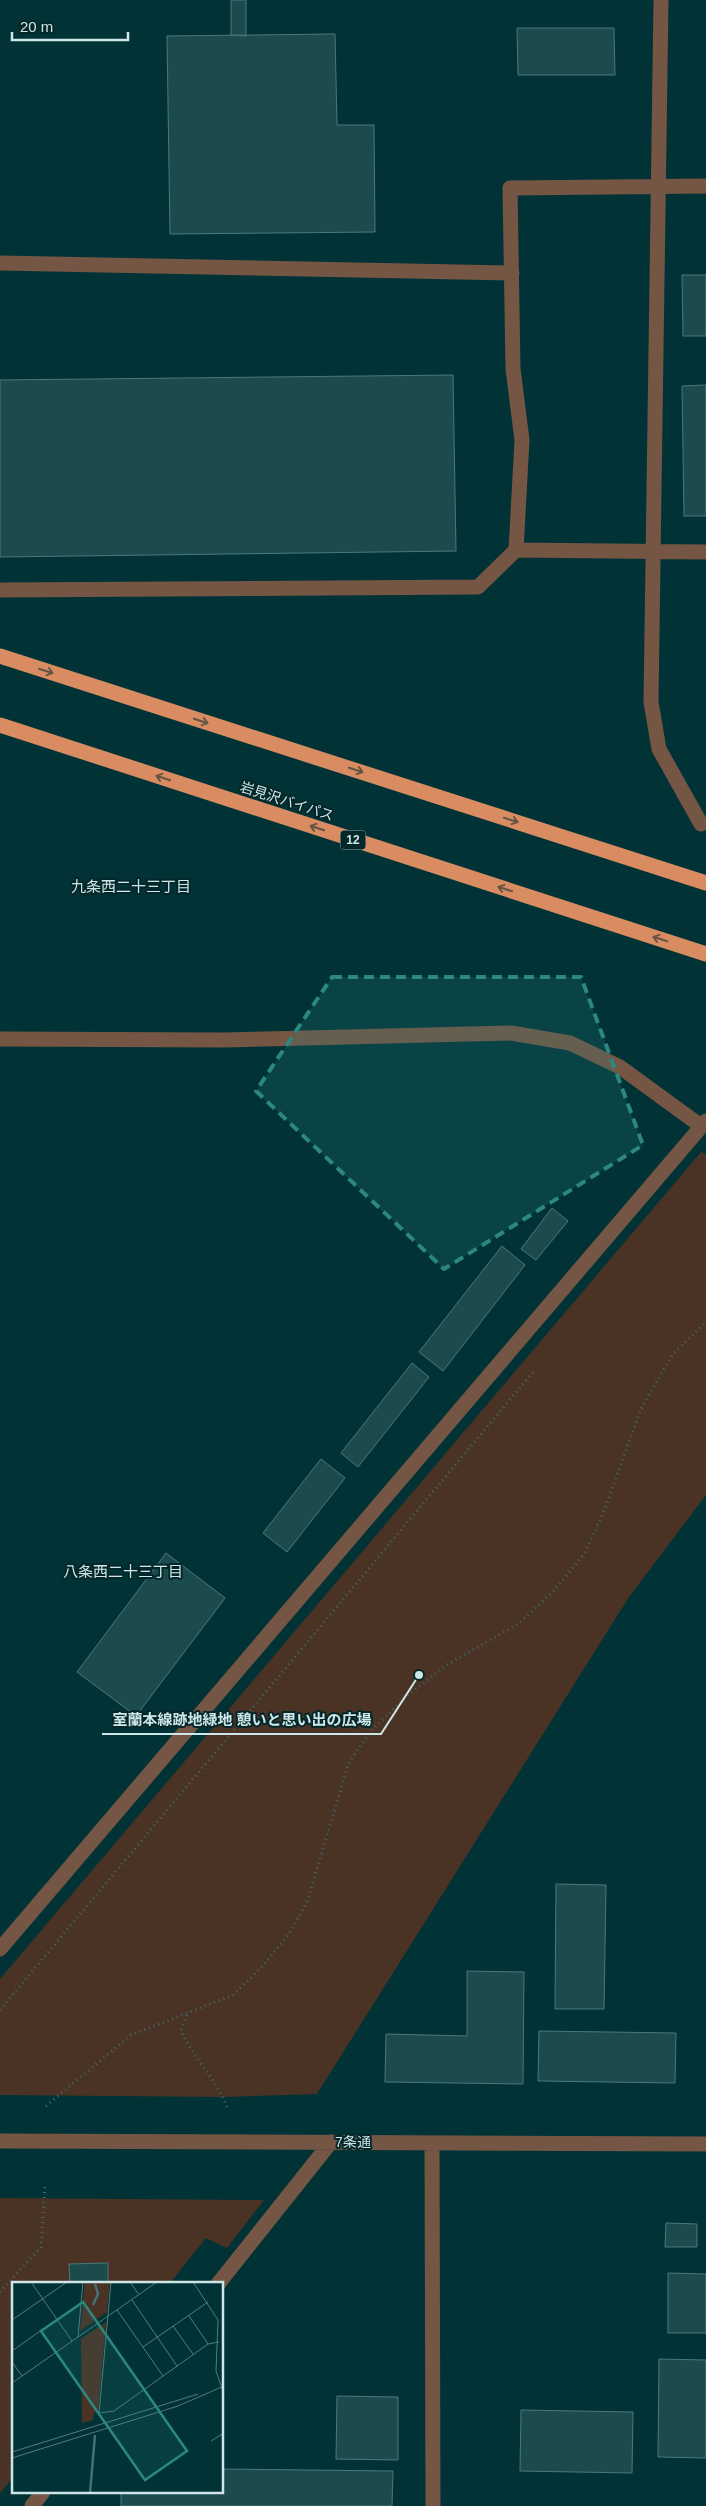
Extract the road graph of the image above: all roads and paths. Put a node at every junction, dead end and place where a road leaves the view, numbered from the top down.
1 (661, 0) edge
2 (658, 186) junction
3 (706, 186) edge
4 (0, 264) edge
5 (512, 272) junction
6 (516, 550) junction
7 (706, 552) edge
8 (653, 553) junction
9 (0, 590) edge
10 (0, 656) edge
11 (0, 725) edge
12 (701, 824) dead end
13 (706, 883) edge
14 (706, 954) edge
15 (0, 1039) edge
16 (704, 1123) edge
17 (706, 1322) edge
18 (534, 1370) dead end
19 (0, 1949) edge
20 (0, 2010) edge
21 (187, 2014) junction
22 (46, 2106) dead end
23 (227, 2107) dead end
24 (0, 2141) edge
25 (331, 2142) junction
26 (432, 2142) junction
27 (706, 2144) edge
28 (44, 2184) dead end
29 (220, 2282) edge
30 (0, 2292) edge
31 (41, 2494) edge
32 (32, 2506) edge
33 (433, 2506) edge

1 - 2 street
2 - 3 street
2 - 5 street
2 - 8 street
4 - 5 street
5 - 6 street
6 - 8 street
6 - 9 street
7 - 8 street
8 - 12 street
10 -> 13 highway
14 -> 11 highway, 岩見沢バイパス / 12
15 - 16 street
16 - 19 street
17 - 21 path
18 - 20 path
21 - 22 path
21 - 23 path
24 - 25 street, 7条通
25 - 26 street, 7条通
25 - 29 street
26 - 27 street, 7条通
26 - 33 street
28 - 30 path
31 - 32 street

